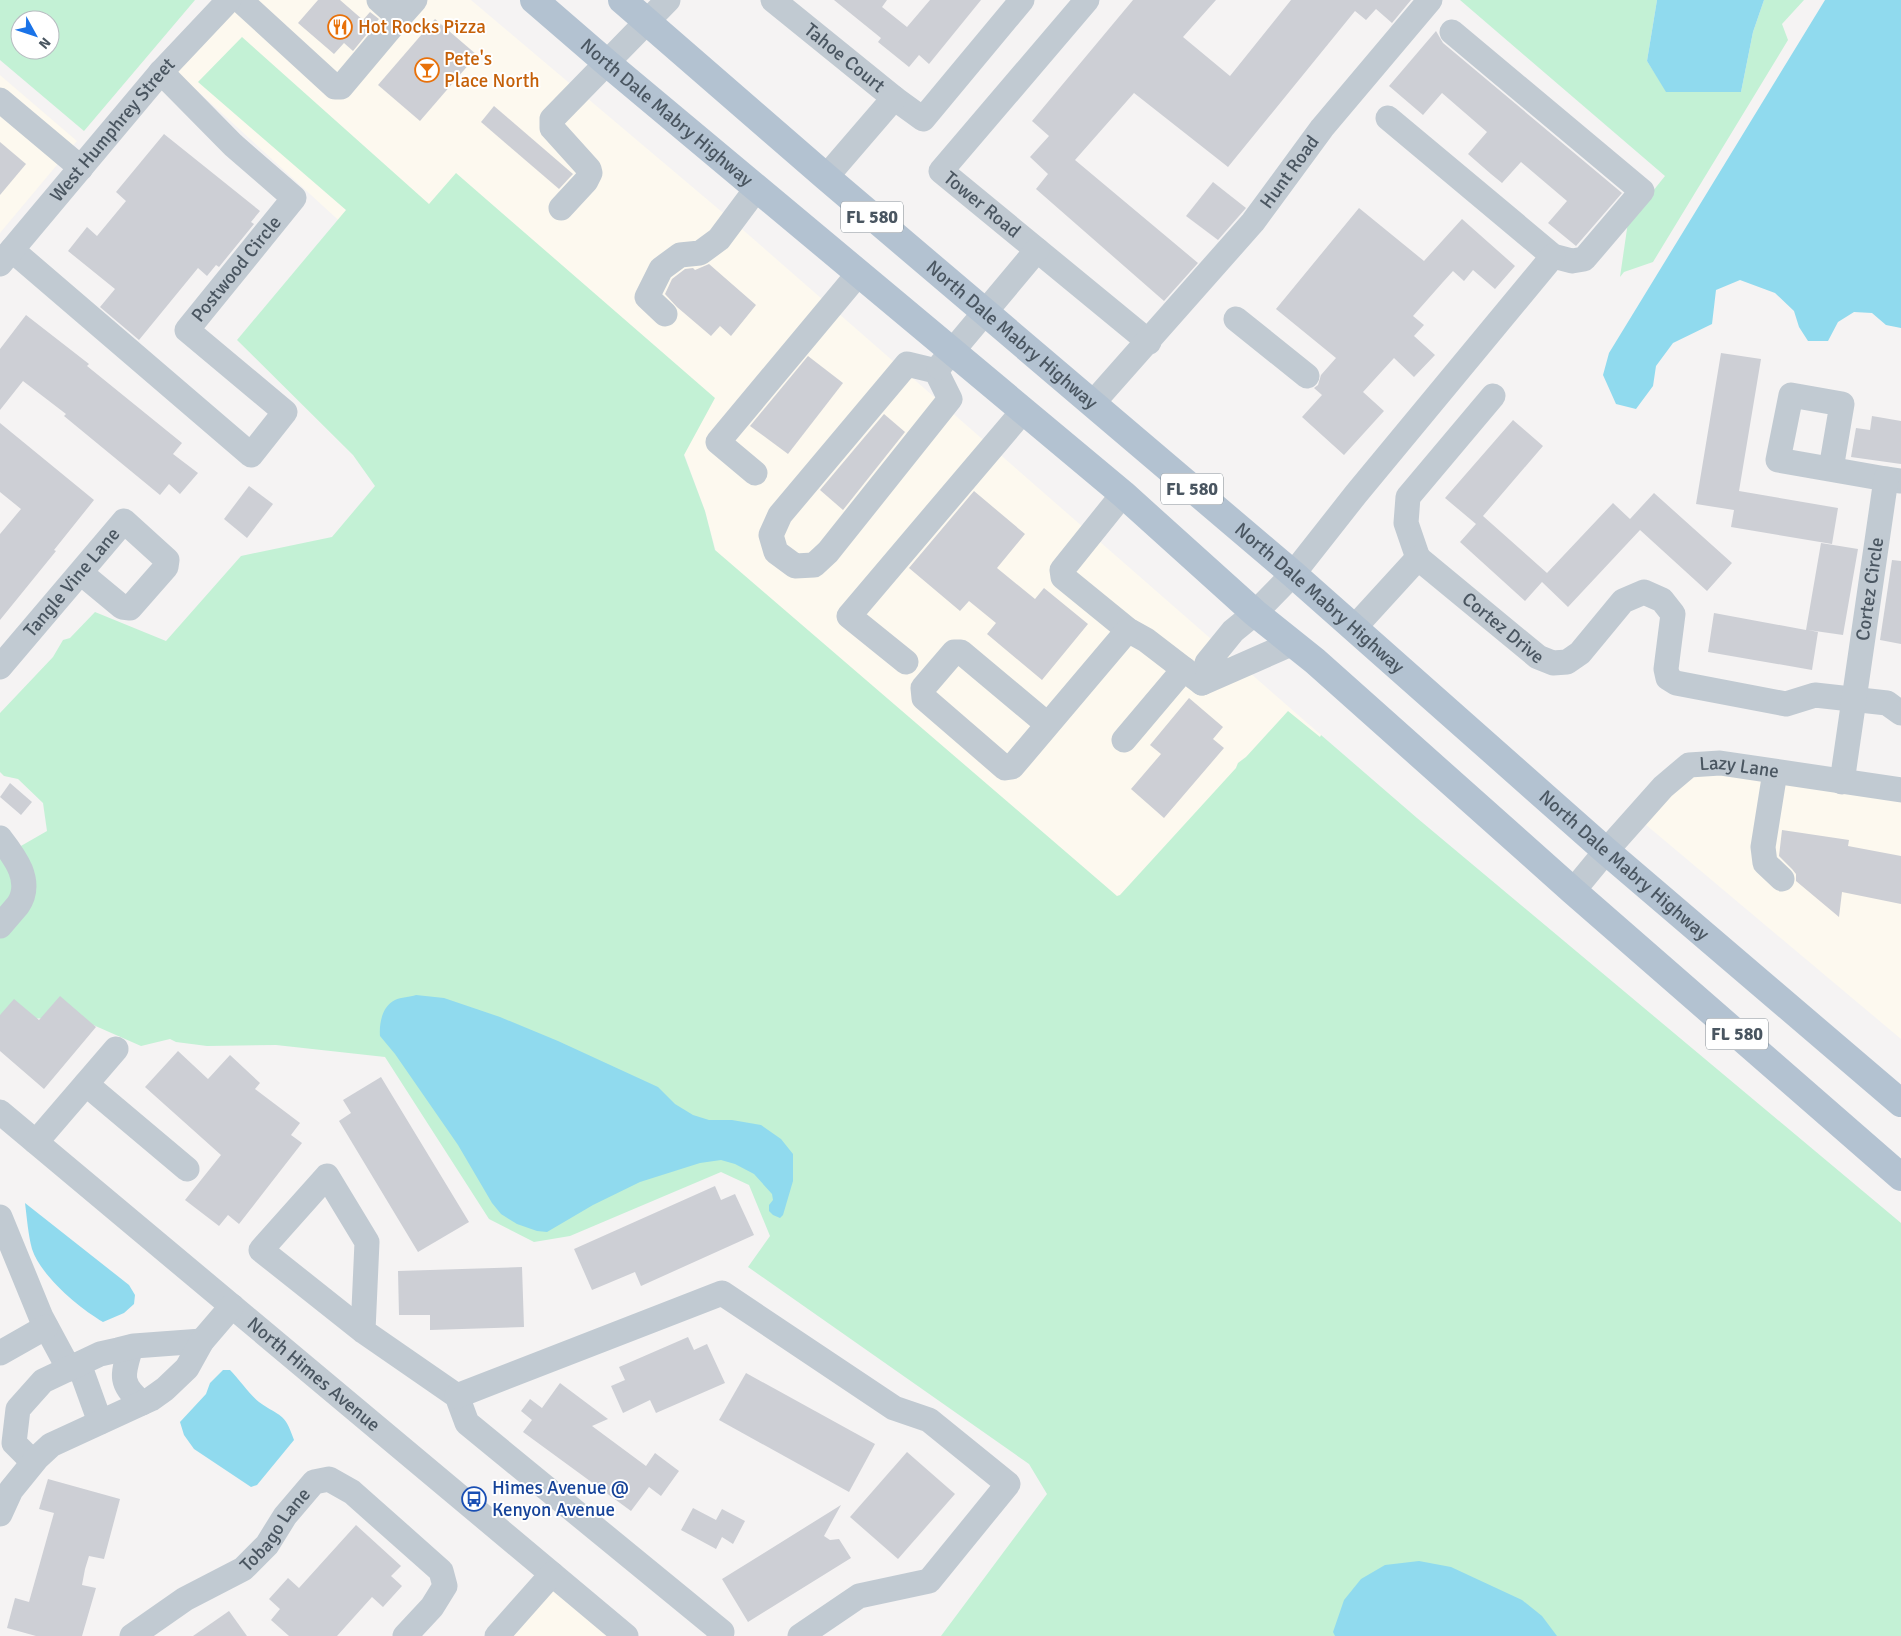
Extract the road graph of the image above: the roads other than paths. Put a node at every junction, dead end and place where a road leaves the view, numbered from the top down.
1 (229, 0) edge
2 (240, 0) edge
3 (379, 0) edge
4 (534, 0) edge
5 (622, 0) edge
6 (668, 0) edge
7 (773, 0) edge
8 (1022, 0) edge
9 (1087, 0) edge
10 (1430, 0) edge
11 (407, 9) edge
12 (647, 22) junction
13 (1452, 32) dead end
14 (607, 63) junction
15 (161, 72) junction
16 (894, 98) junction
17 (0, 100) edge
18 (1388, 118) dead end
19 (80, 168) junction
20 (826, 177) junction
21 (757, 188) junction
22 (561, 208) dead end
23 (1038, 250) junction
24 (1553, 256) junction
25 (6, 257) edge
26 (859, 273) junction
27 (985, 313) junction
28 (665, 314) dead end
29 (1236, 319) dead end
30 (1149, 342) junction
31 (944, 361) junction
32 (1308, 376) dead end
33 (1493, 396) dead end
34 (1092, 404) junction
35 (1023, 411) junction
36 (1831, 469) dead end
37 (755, 473) dead end
38 (1894, 480) edge
39 (1123, 494) junction
40 (1418, 558) junction
41 (80, 572) junction
42 (1293, 574) junction
43 (1255, 613) junction
44 (1354, 628) junction
45 (1128, 630) junction
46 (1293, 643) junction
47 (906, 662) dead end
48 (0, 667) edge
49 (1193, 676) junction
50 (1853, 700) junction
51 (1901, 713) edge
52 (1048, 724) junction
53 (1124, 740) dead end
54 (1775, 772) junction
55 (1842, 782) junction
56 (1901, 790) edge
57 (0, 838) edge
58 (1606, 851) junction
59 (1782, 878) dead end
60 (1573, 891) junction
61 (0, 926) edge
62 (116, 1049) dead end
63 (86, 1084) junction
64 (1901, 1103) edge
65 (0, 1112) edge
66 (36, 1142) junction
67 (187, 1169) dead end
68 (1901, 1177) edge
69 (0, 1217) edge
70 (232, 1306) junction
71 (46, 1327) junction
72 (364, 1331) junction
73 (202, 1341) junction
74 (131, 1347) junction
75 (0, 1353) edge
76 (74, 1366) junction
77 (457, 1396) junction
78 (142, 1403) junction
79 (100, 1422) junction
80 (7, 1441) edge
81 (33, 1462) junction
82 (0, 1514) edge
83 (552, 1574) junction
84 (723, 1635) edge
85 (132, 1636) edge
86 (404, 1636) edge
87 (497, 1636) edge
88 (626, 1636) edge
89 (800, 1636) edge

1 - 15 street, West Humphrey Street
2 - 11 street
3 - 11 street
4 - 14 main road, North Dale Mabry Highway / FL 580
5 - 12 main road, North Dale Mabry Highway / FL 580
6 - 12 street
7 - 16 street, Tahoe Court
8 - 16 street, Tahoe Court
9 - 23 street, Tower Road
10 - 30 street, Hunt Road
12 - 14 street
12 - 20 main road, North Dale Mabry Highway / FL 580
13 - 24 street
14 - 21 main road, North Dale Mabry Highway / FL 580
14 - 22 street
15 - 19 street, West Humphrey Street
15 - 25 street, Postwood Circle
16 - 20 street
17 - 19 street
18 - 24 street
19 - 25 street, West Humphrey Street
20 - 27 main road, North Dale Mabry Highway / FL 580
21 - 26 main road, North Dale Mabry Highway / FL 580
21 - 28 street
23 - 27 street
23 - 30 street, Tower Road
24 - 42 street
26 - 31 main road, North Dale Mabry Highway / FL 580
26 - 37 street
27 - 31 street
27 - 34 main road, North Dale Mabry Highway / FL 580
29 - 32 street
30 - 34 street, Hunt Road
31 - 31 street
31 - 35 main road, North Dale Mabry Highway / FL 580
33 - 40 street
34 - 42 main road, North Dale Mabry Highway / FL 580
35 - 39 main road, North Dale Mabry Highway / FL 580
35 - 47 street
36 - 38 street, Cortez Circle
38 - 50 street, Cortez Circle
39 - 43 main road, North Dale Mabry Highway / FL 580
39 - 45 street
40 - 44 street
40 - 50 street, Cortez Drive
41 - 41 street, Tangle Vine Lane
41 - 48 street, Tangle Vine Lane
42 - 43 street
42 - 44 main road, North Dale Mabry Highway / FL 580
43 - 46 main road, FL 580
43 - 49 street
44 - 58 main road, North Dale Mabry Highway / FL 580
45 - 49 street
45 - 52 street
46 - 49 street
46 - 60 main road, FL 580
49 - 53 street
50 - 51 street
50 - 55 street, Cortez Circle
52 - 52 street
54 - 55 street, Lazy Lane
54 - 58 street, Lazy Lane
54 - 59 street
55 - 56 street, Lazy Lane
57 - 61 street
58 - 60 street, Lazy Lane
58 - 64 main road, North Dale Mabry Highway / FL 580
60 - 68 main road, FL 580
62 - 63 street
63 - 66 street
63 - 67 street
65 - 66 street, North Himes Avenue
66 - 70 street, North Himes Avenue
69 - 71 street
70 - 73 street
70 - 83 street, North Himes Avenue
71 - 75 street
71 - 76 street
72 - 72 street
72 - 77 street
73 - 74 street
73 - 78 street
74 - 76 street
74 - 78 street
76 - 79 street
76 - 80 street
77 - 84 street
77 - 89 street
78 - 79 street
79 - 81 street
80 - 81 street
81 - 82 street
83 - 87 street
83 - 88 street, North Himes Avenue
85 - 86 street, Tobago Lane

